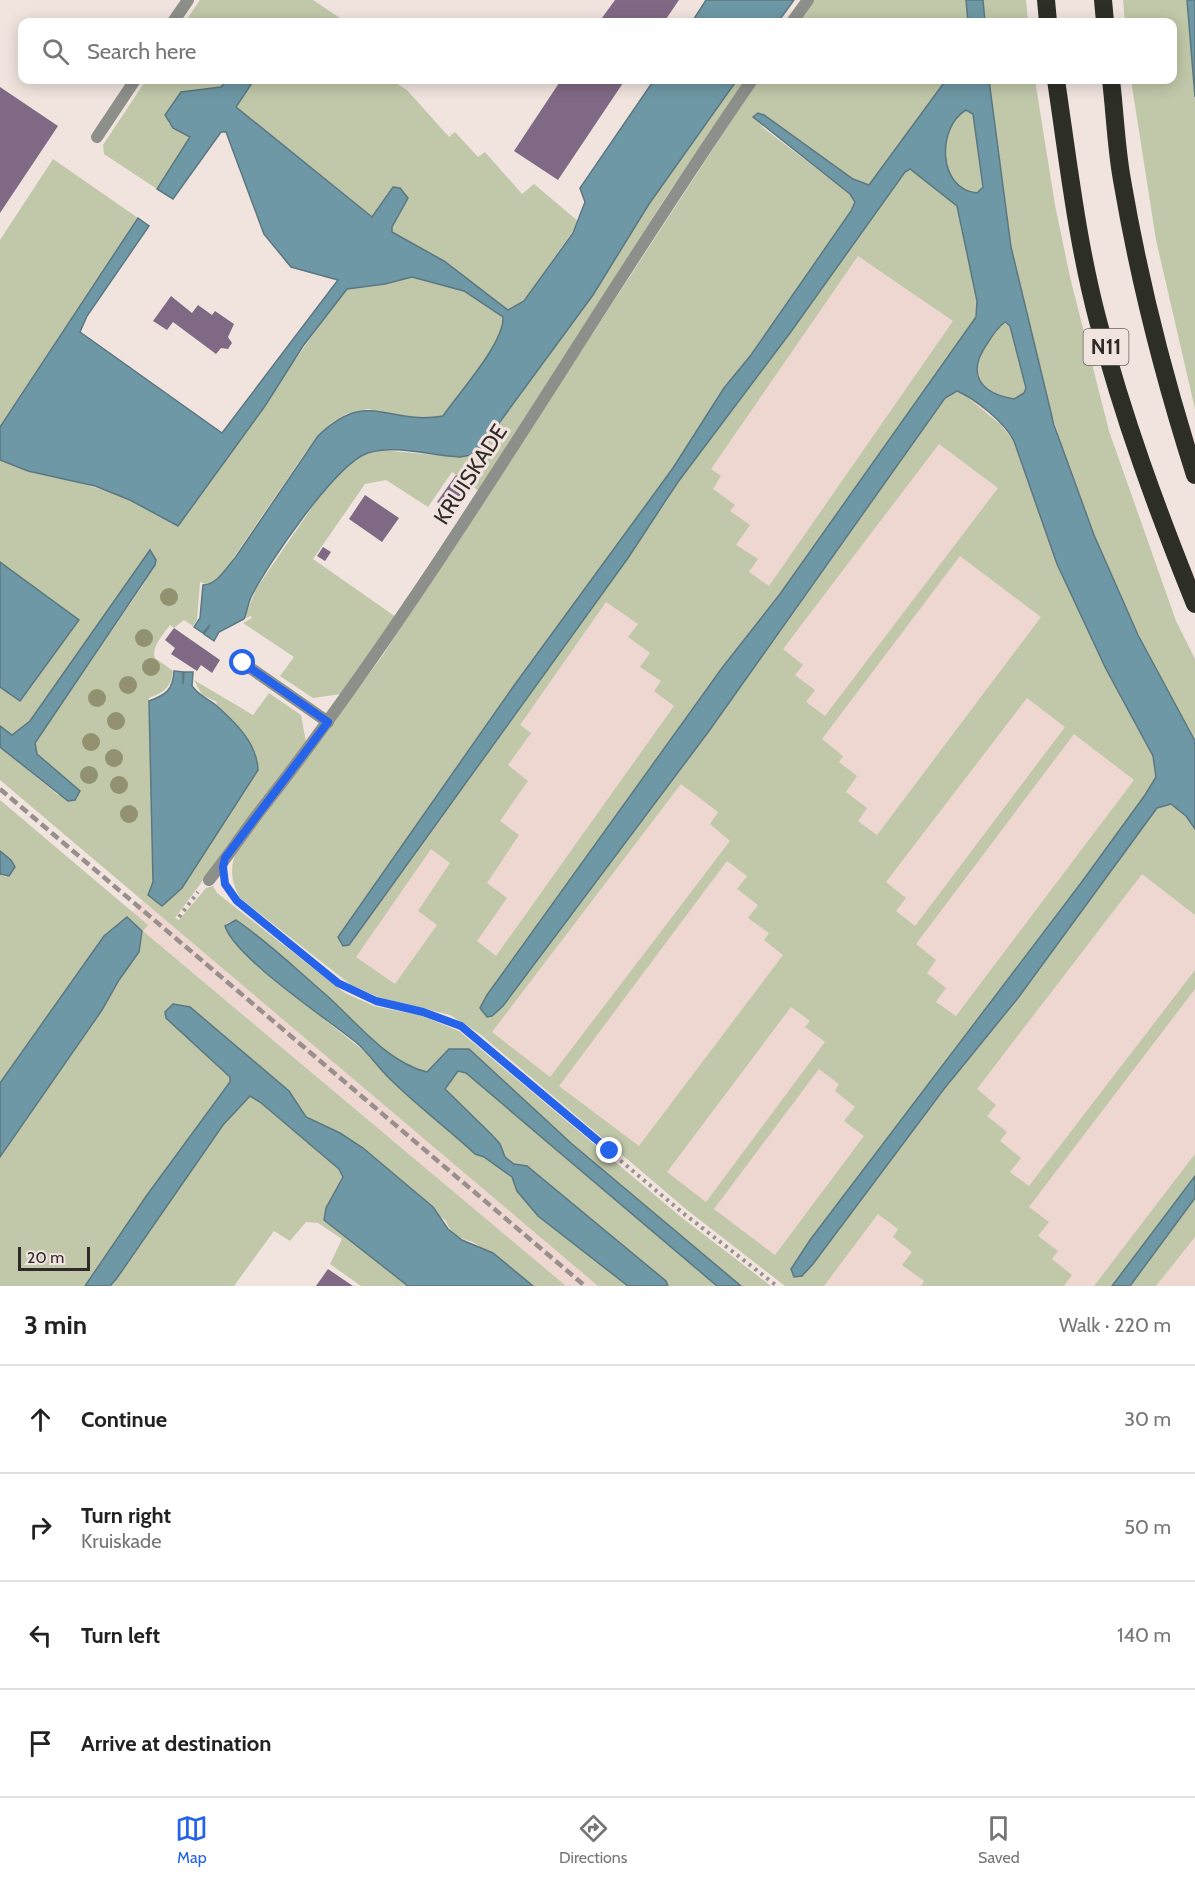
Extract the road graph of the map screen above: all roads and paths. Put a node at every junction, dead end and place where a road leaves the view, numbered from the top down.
1 (188, 0) edge
2 (808, 0) edge
3 (1046, 0) edge
4 (1103, 0) edge
5 (176, 18) edge
6 (795, 18) edge
7 (1048, 18) edge
8 (1105, 18) edge
9 (132, 84) edge
10 (749, 84) edge
11 (1057, 84) edge
12 (1111, 84) edge
13 (97, 137) dead end
14 (1195, 475) edge
15 (1195, 604) edge
16 (243, 663) dead end
17 (328, 722) junction
18 (225, 858) junction
19 (208, 880) dead end
20 (184, 910) dead end
21 (179, 917) dead end
22 (777, 1286) edge

1 - 5 lane
2 - 6 lane
3 - 7 highway
4 - 8 highway
9 - 13 lane
10 - 17 lane, KRUISKADE
11 - 15 highway, N11
12 - 14 highway, N11
16 - 17 lane
17 - 18 lane, KRUISKADE
18 - 19 lane, KRUISKADE
18 - 22 path
20 - 21 path

